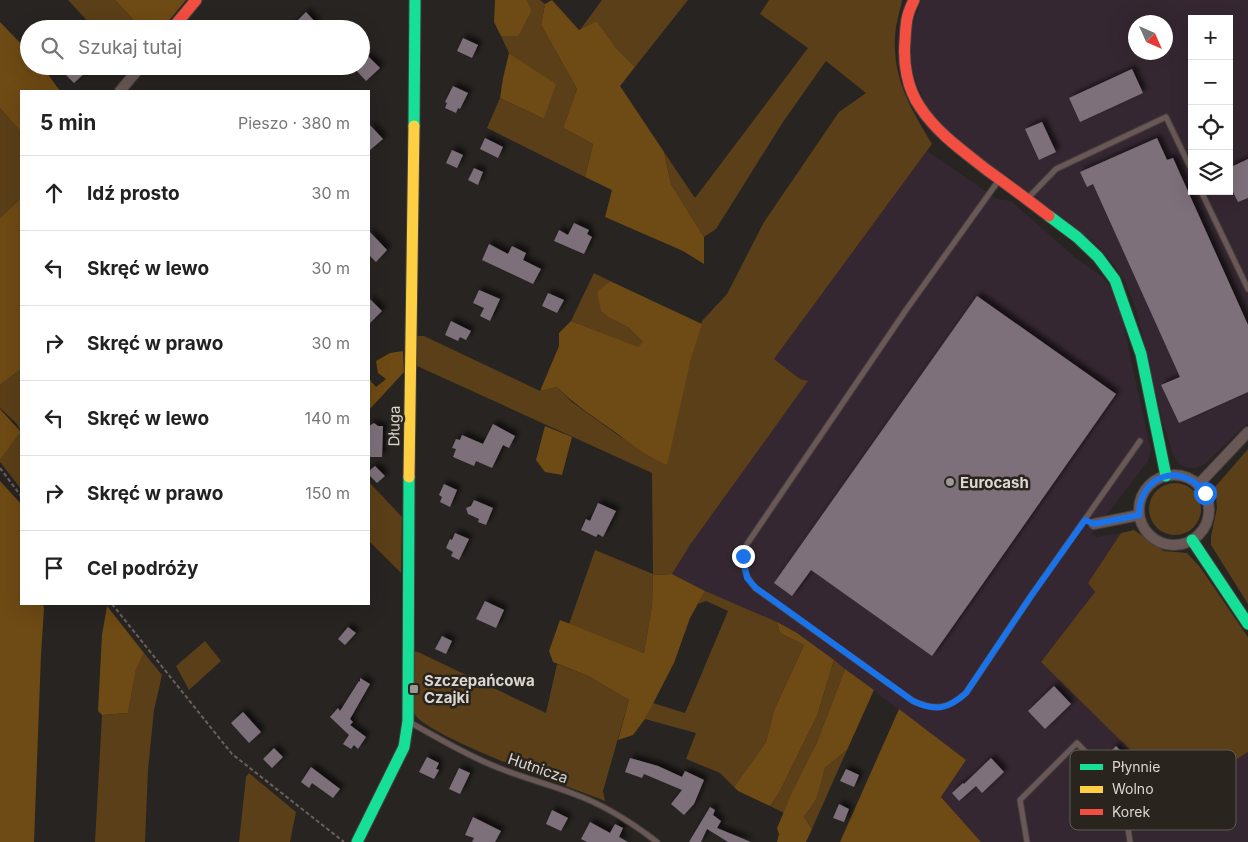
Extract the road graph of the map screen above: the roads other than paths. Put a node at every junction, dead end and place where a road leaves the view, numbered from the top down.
1 (196, 0) edge
2 (415, 0) edge
3 (914, 0) edge
4 (179, 20) edge
5 (133, 75) edge
6 (121, 90) edge
7 (1188, 163) edge
8 (999, 179) junction
9 (1203, 195) edge
10 (1026, 199) junction
11 (1248, 289) edge
12 (1248, 432) edge
13 (1140, 441) dead end
14 (1166, 476) junction
15 (1198, 485) junction
16 (1139, 515) junction
17 (1089, 522) junction
18 (1192, 540) junction
19 (1248, 624) edge
20 (408, 722) junction
21 (1070, 750) edge
22 (1070, 750) edge
23 (1084, 750) edge
24 (356, 842) edge
25 (657, 842) edge
26 (1027, 842) edge

1 - 4 street
2 - 20 street, Długa
3 - 8 street
5 - 6 street
7 - 10 lane
8 - 10 street
8 - 17 lane
9 - 11 lane
10 - 14 street
12 - 15 street
13 - 17 lane
14 - 15 street
14 - 16 street
15 - 18 street
16 - 17 street
16 - 18 street
18 - 19 street
20 - 24 street, Długa
20 - 25 lane, Hutnicza
21 - 26 lane
22 - 23 lane

